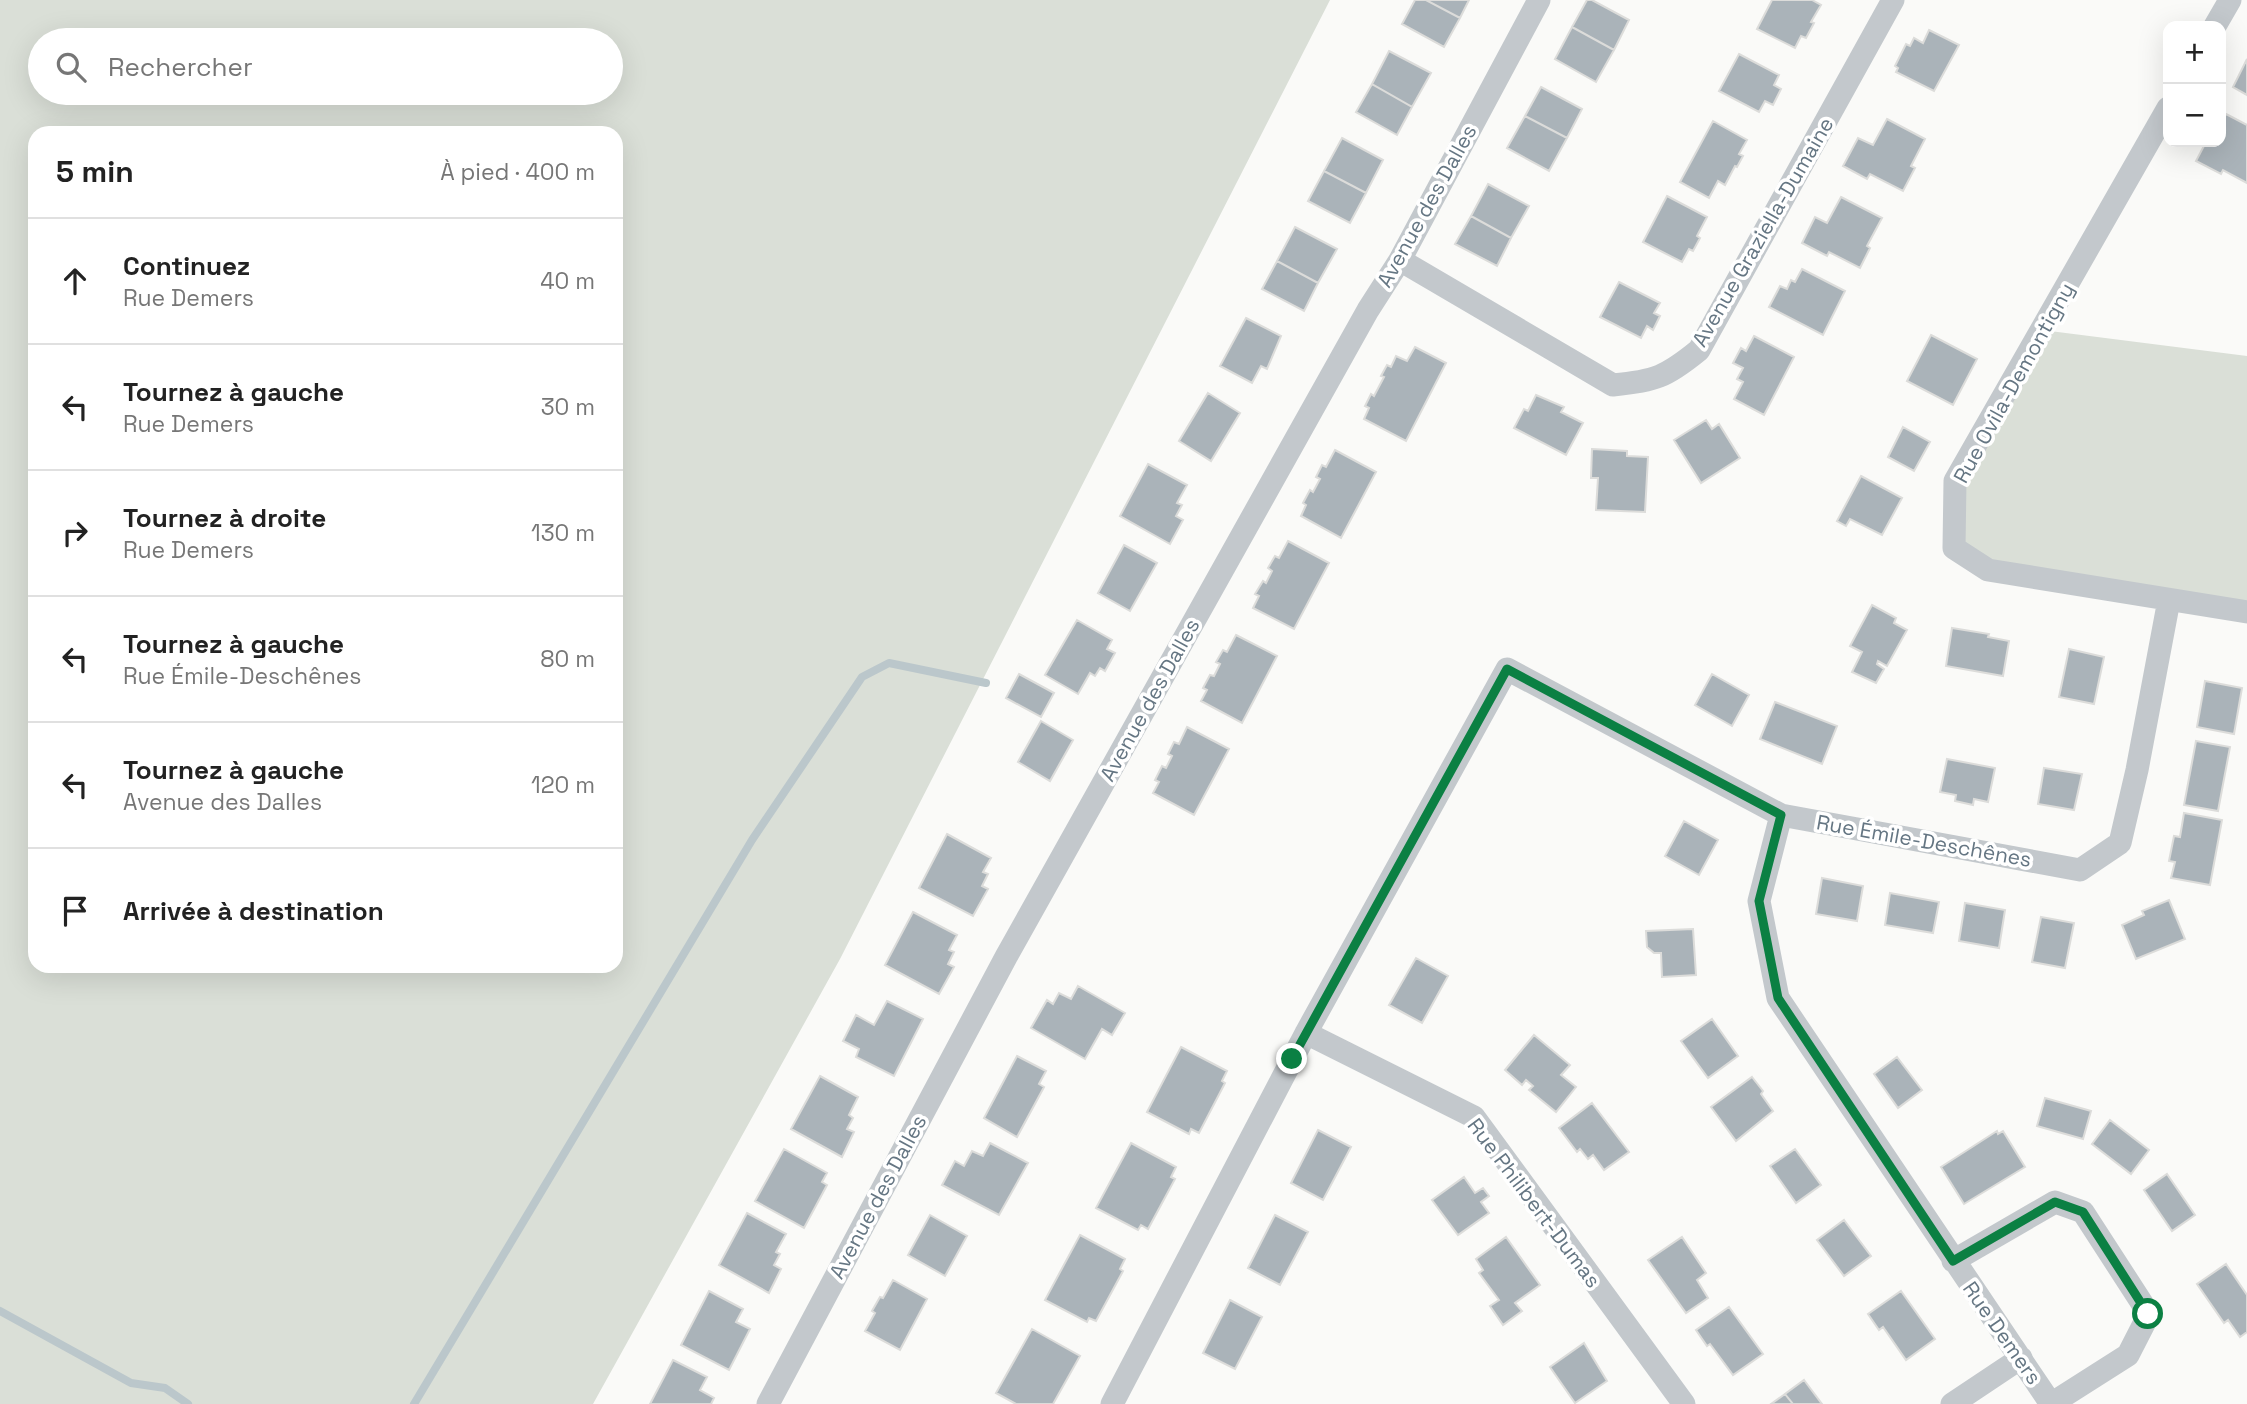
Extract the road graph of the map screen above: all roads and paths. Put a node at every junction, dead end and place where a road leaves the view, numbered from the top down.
1 (1539, 0) edge
2 (1893, 0) edge
3 (2230, 0) edge
4 (2218, 21) edge
5 (2163, 117) edge
6 (1400, 260) junction
7 (2169, 600) junction
8 (2247, 612) edge
9 (1781, 815) junction
10 (1306, 1033) junction
11 (1953, 1261) junction
12 (2021, 1358) junction
13 (768, 1404) edge
14 (1112, 1404) edge
15 (1684, 1404) edge
16 (1952, 1404) edge
17 (2051, 1404) edge

1 - 6 street, Avenue des Dalles
2 - 6 street, Avenue Graziella-Dumaine
3 - 4 street
5 - 7 street, Rue Ovila-Demontigny
6 - 13 street, Avenue des Dalles
7 - 8 street, Rue Ovila-Demontigny
7 - 9 street, Rue Émile-Deschênes
9 - 10 street, Rue Émile-Deschênes
9 - 11 street, Rue Demers
10 - 14 street
10 - 15 street, Rue Philibert-Dumas
11 - 12 street, Rue Demers
11 - 17 street, Rue Demers
12 - 16 street
12 - 17 street, Rue Demers

